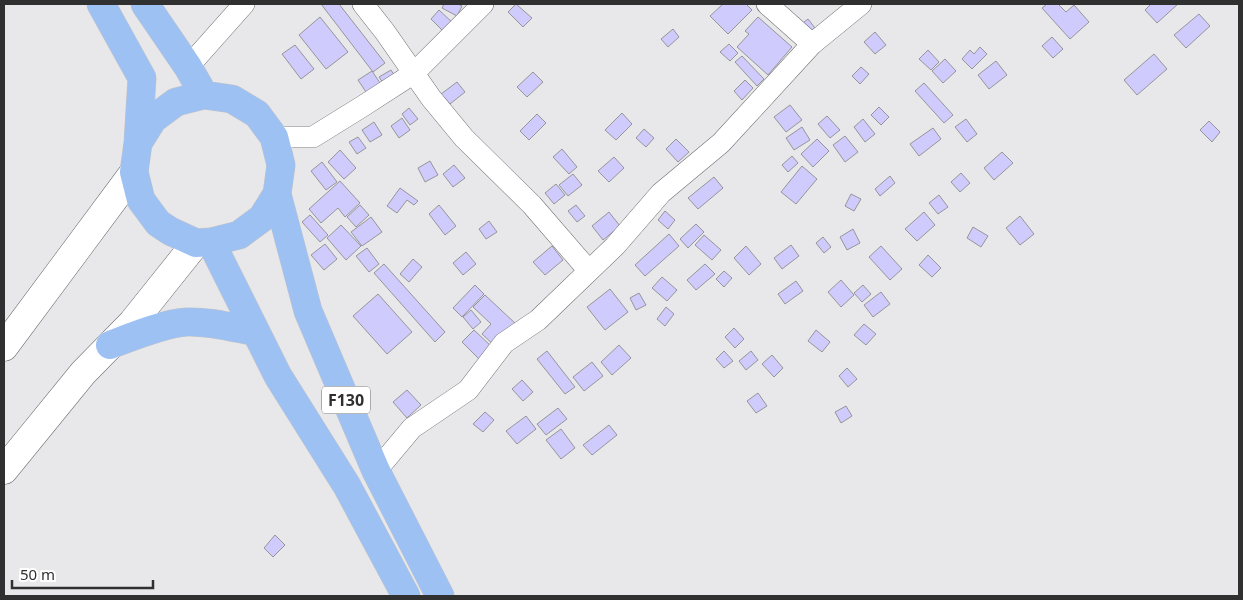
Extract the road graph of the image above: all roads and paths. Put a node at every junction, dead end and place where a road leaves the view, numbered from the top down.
1 (101, 4) edge
2 (145, 4) edge
3 (244, 4) edge
4 (363, 4) edge
5 (484, 4) edge
6 (767, 4) edge
7 (861, 4) edge
8 (812, 44) junction
9 (188, 67) junction
10 (414, 73) junction
11 (204, 95) junction
12 (274, 137) junction
13 (138, 144) junction
14 (134, 172) junction
15 (277, 194) junction
16 (204, 242) junction
17 (589, 271) junction
18 (256, 332) junction
19 (110, 345) junction
20 (4, 347) edge
21 (4, 470) edge
22 (376, 471) junction
23 (406, 596) edge
24 (440, 596) edge

1 - 13 main road
2 - 9 main road
3 - 9 street
4 - 10 street
5 - 10 street
6 - 8 street
7 - 8 street
8 - 17 street
9 - 11 main road
10 - 12 street
10 - 17 street
11 - 12 main road
11 - 13 main road
12 - 15 main road
13 - 14 main road
14 - 16 main road
14 - 20 street
15 - 16 main road
15 - 22 main road, F130
16 - 18 main road, F130
16 - 19 street
17 - 22 street
18 - 19 main road
18 - 23 main road, F130
19 - 21 street
22 - 24 main road, F130

